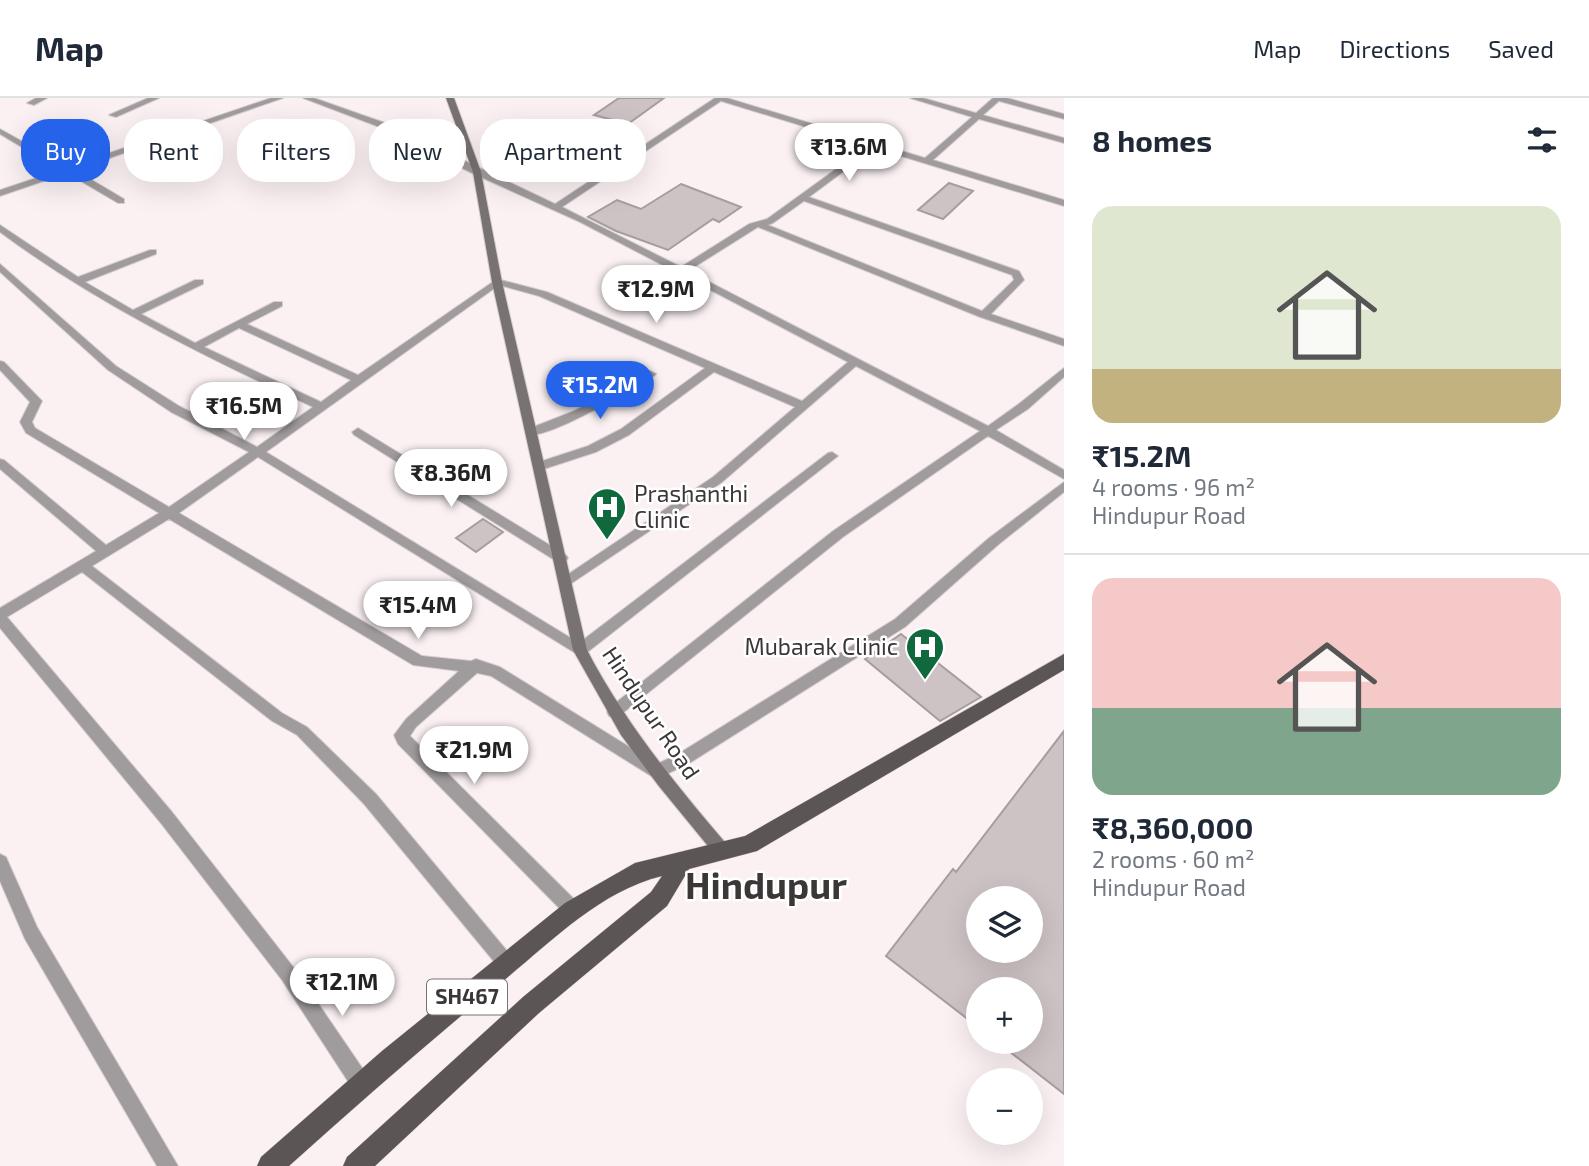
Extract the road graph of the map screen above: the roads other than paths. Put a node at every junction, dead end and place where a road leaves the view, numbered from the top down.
1 (43, 98) edge
2 (155, 98) edge
3 (279, 98) edge
4 (307, 98) edge
5 (450, 98) edge
6 (719, 98) edge
7 (914, 98) edge
8 (998, 98) edge
9 (31, 103) dead end
10 (113, 115) dead end
11 (978, 116) junction
12 (1064, 117) edge
13 (0, 131) edge
14 (1064, 141) edge
15 (21, 143) edge
16 (876, 144) junction
17 (110, 154) edge
18 (929, 160) junction
19 (477, 172) junction
20 (29, 182) edge
21 (90, 182) edge
22 (0, 193) edge
23 (805, 198) junction
24 (121, 201) dead end
25 (1064, 203) edge
26 (556, 207) junction
27 (758, 224) junction
28 (0, 228) edge
29 (153, 252) dead end
30 (0, 267) edge
31 (682, 270) junction
32 (76, 281) junction
33 (199, 282) dead end
34 (497, 282) junction
35 (278, 304) dead end
36 (134, 314) junction
37 (984, 315) junction
38 (239, 324) junction
39 (1064, 343) edge
40 (195, 346) junction
41 (854, 362) junction
42 (0, 364) edge
43 (713, 367) junction
44 (1064, 371) edge
45 (650, 374) dead end
46 (357, 379) junction
47 (321, 406) junction
48 (803, 406) junction
49 (987, 430) junction
50 (358, 432) dead end
51 (532, 432) junction
52 (258, 452) junction
53 (832, 456) dead end
54 (0, 463) edge
55 (540, 466) junction
56 (1064, 475) edge
57 (1064, 486) edge
58 (170, 512) junction
59 (106, 552) junction
60 (561, 558) junction
61 (83, 566) junction
62 (566, 582) junction
63 (0, 616) edge
64 (580, 650) junction
65 (1064, 661) edge
66 (476, 665) junction
67 (614, 712) junction
68 (656, 772) junction
69 (723, 852) junction
70 (683, 860) junction
71 (0, 862) edge
72 (573, 910) junction
73 (507, 964) junction
74 (362, 1085) junction
75 (167, 1166) edge
76 (270, 1166) edge
77 (356, 1166) edge

1 - 9 street
2 - 10 street
3 - 17 street
4 - 19 street
5 - 19 street, Hindupur Road
6 - 16 street
6 - 26 street
7 - 11 street
8 - 11 street
8 - 12 street
11 - 14 street
11 - 18 street
13 - 15 street
16 - 18 street
16 - 23 street
18 - 25 street
19 - 26 street
19 - 34 street, Hindupur Road
20 - 22 street
21 - 24 street
23 - 27 street
23 - 37 street
26 - 31 street
27 - 31 street
27 - 37 street
28 - 32 street
29 - 32 street
30 - 52 street
31 - 41 street
32 - 36 street
33 - 36 street
34 - 43 street
34 - 46 street
34 - 51 street, Hindupur Road
35 - 38 street
36 - 40 street
37 - 39 street
38 - 40 street
38 - 46 street
40 - 47 street
41 - 48 street
41 - 49 street
42 - 58 street
43 - 48 street
43 - 55 street
44 - 49 street
45 - 51 street
46 - 47 street
47 - 52 street
48 - 62 street
49 - 56 street
49 - 67 street
50 - 60 street
51 - 55 street, Hindupur Road
52 - 58 street
52 - 64 street
53 - 64 street
54 - 59 street
55 - 60 street, Hindupur Road
57 - 68 street
58 - 59 street
58 - 66 street
59 - 61 street
60 - 62 street, Hindupur Road
61 - 63 street
61 - 73 street
62 - 64 street, Hindupur Road
63 - 74 street
64 - 67 street, Hindupur Road
65 - 69 main road, SH467
66 - 68 street
66 - 72 street
67 - 68 street, Hindupur Road
68 - 69 street, Hindupur Road
69 - 70 main road, SH467
70 - 72 main road, SH467
70 - 77 main road, SH467
71 - 75 street
72 - 73 main road, SH467
73 - 74 main road, SH467
74 - 76 main road, SH467

